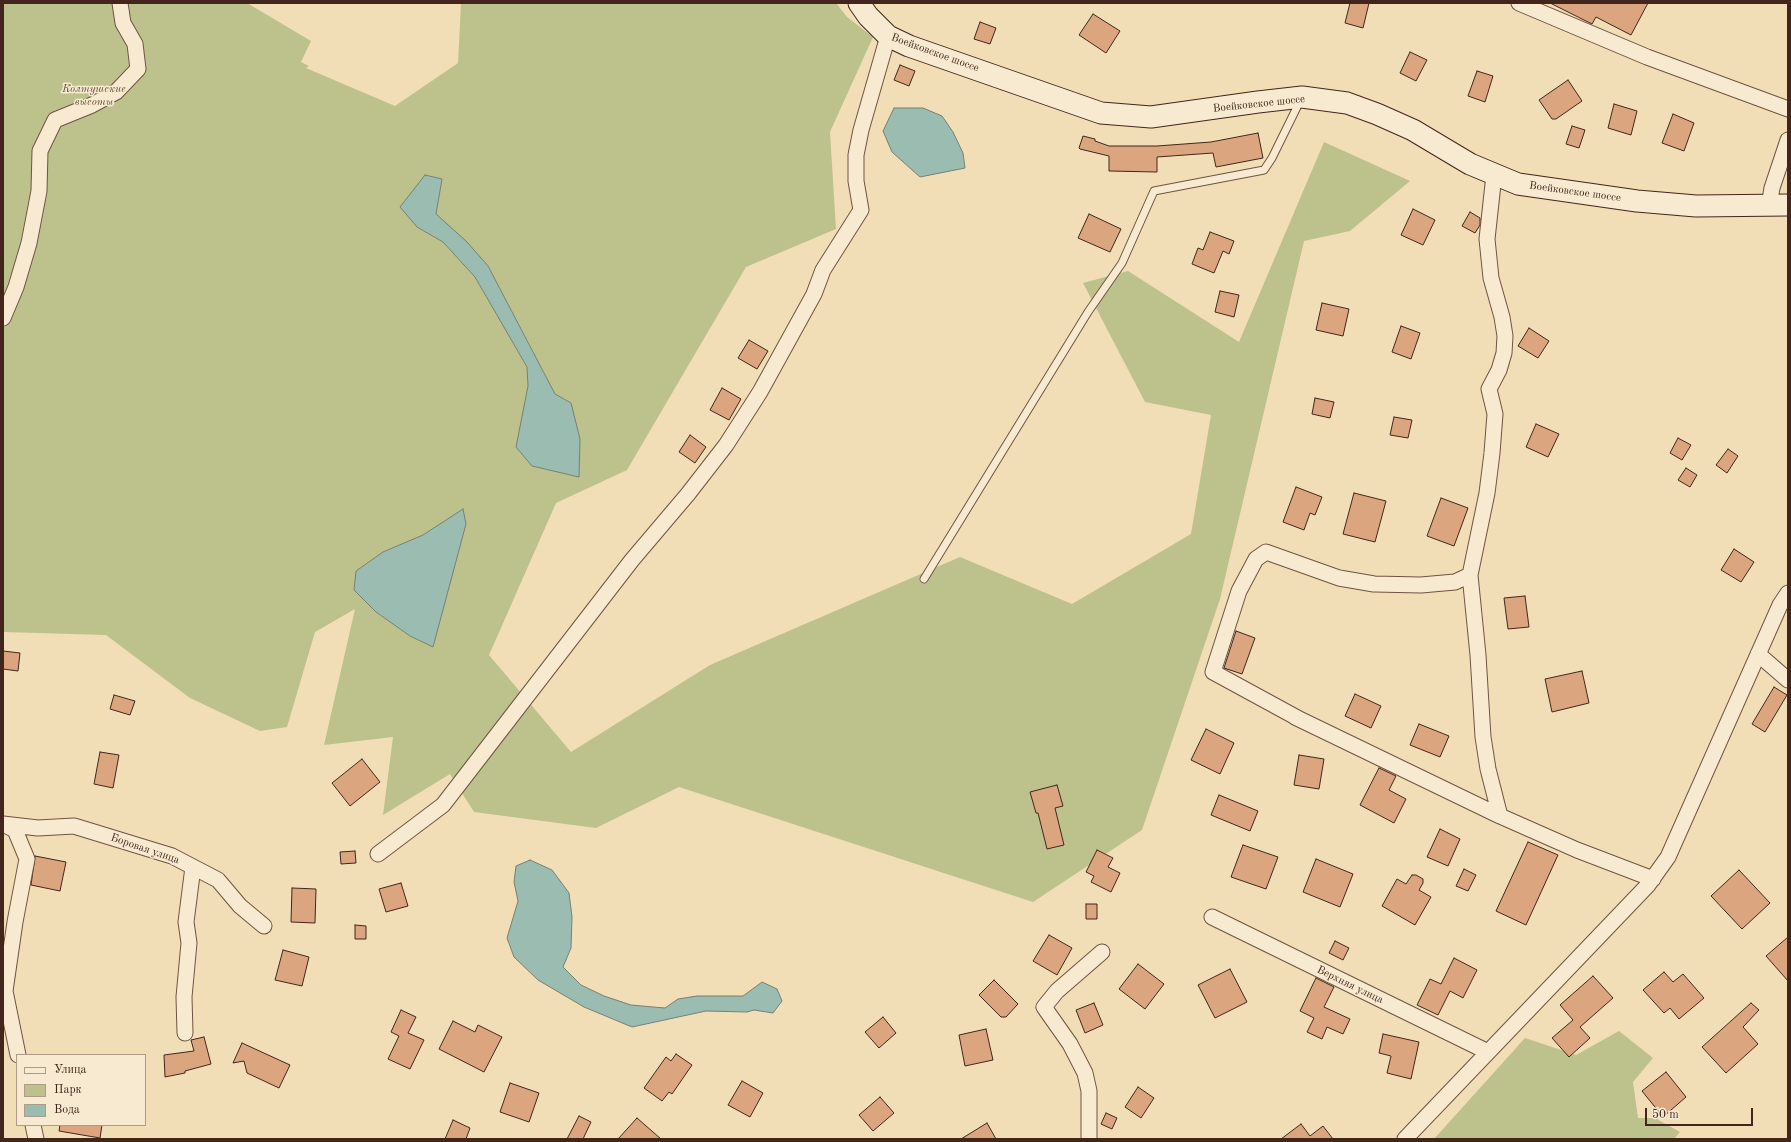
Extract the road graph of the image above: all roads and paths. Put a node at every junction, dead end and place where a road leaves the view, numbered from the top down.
1 (120, 3) edge
2 (1519, 3) edge
3 (865, 7) edge
4 (888, 36) junction
5 (1302, 97) junction
6 (1788, 108) edge
7 (1788, 140) edge
8 (1494, 175) junction
9 (1778, 205) edge
10 (3, 318) edge
11 (1470, 574) junction
12 (924, 579) dead end
13 (1788, 593) edge
14 (1758, 654) junction
15 (1788, 680) edge
16 (1500, 816) junction
17 (3, 824) edge
18 (378, 854) dead end
19 (193, 867) junction
20 (1653, 879) junction
21 (1212, 917) dead end
22 (264, 926) dead end
23 (1102, 952) dead end
24 (185, 1033) dead end
25 (1488, 1052) junction
26 (18, 1054) edge
27 (33, 1126) edge
28 (36, 1139) edge
29 (1089, 1139) edge
30 (1405, 1139) edge

1 - 10 street
2 - 6 street
3 - 4 street, Воейковское шоссе
4 - 5 street, Воейковское шоссе
4 - 18 street
5 - 8 street, Воейковское шоссе
5 - 12 lane
7 - 9 street
8 - 9 street, Воейковское шоссе
8 - 11 street
11 - 16 street
11 - 16 street
13 - 14 street
14 - 15 street
14 - 20 street
16 - 20 street
17 - 19 street, Боровая улица
17 - 26 street
19 - 22 street, Боровая улица
19 - 24 street
20 - 25 street
21 - 25 street, Верхняя улица
23 - 29 street
25 - 30 street
27 - 28 street

